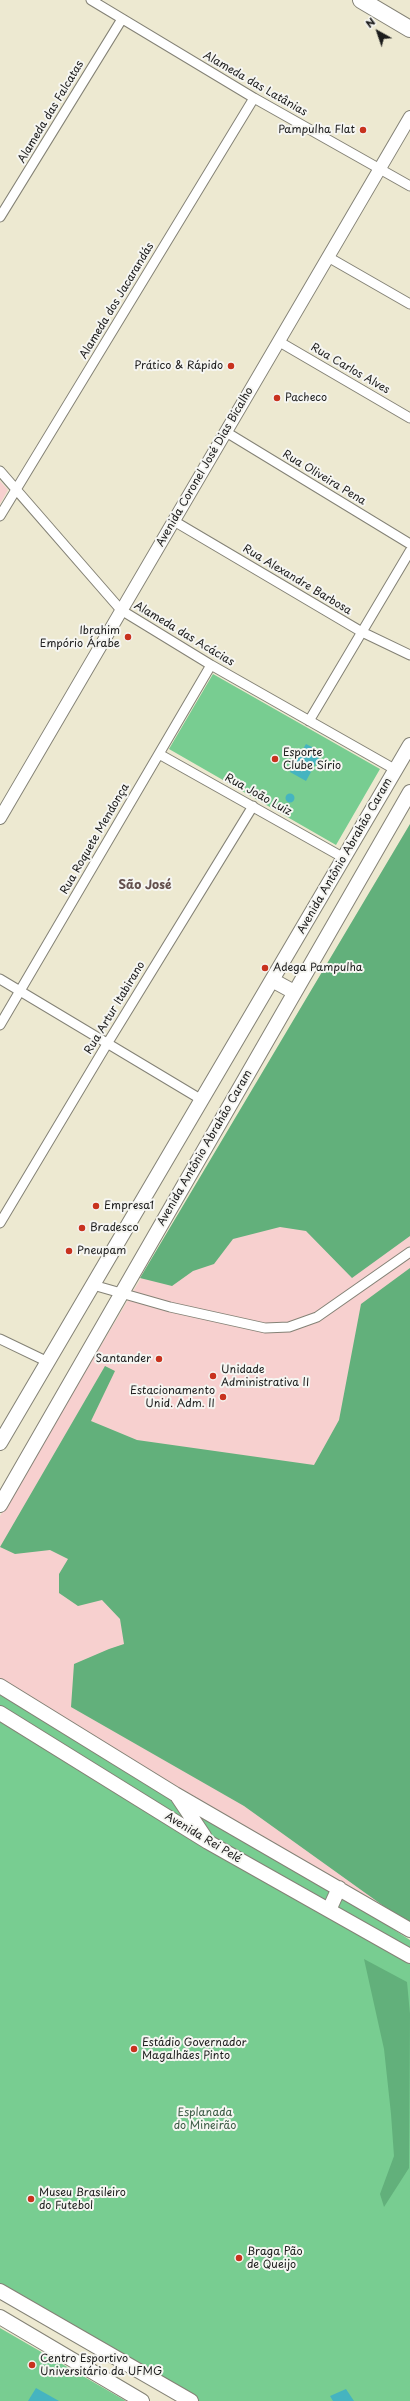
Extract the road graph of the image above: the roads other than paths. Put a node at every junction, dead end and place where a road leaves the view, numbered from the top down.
1 (91, 0) edge
2 (361, 0) edge
3 (122, 19) junction
4 (410, 29) edge
5 (254, 98) junction
6 (410, 116) edge
7 (380, 168) junction
8 (410, 186) edge
9 (0, 217) edge
10 (328, 257) junction
11 (410, 304) edge
12 (278, 342) junction
13 (410, 418) edge
14 (226, 432) junction
15 (0, 471) edge
16 (16, 490) junction
17 (0, 516) edge
18 (174, 521) junction
19 (410, 544) edge
20 (410, 551) edge
21 (121, 610) junction
22 (362, 632) junction
23 (410, 655) edge
24 (211, 665) junction
25 (309, 721) junction
26 (410, 745) edge
27 (159, 754) junction
28 (396, 770) junction
29 (410, 792) edge
30 (253, 806) junction
31 (0, 818) edge
32 (344, 858) junction
33 (0, 979) edge
34 (272, 980) junction
35 (19, 992) junction
36 (294, 992) junction
37 (0, 1025) edge
38 (107, 1044) junction
39 (202, 1100) junction
40 (0, 1223) edge
41 (410, 1252) edge
42 (93, 1285) junction
43 (122, 1294) junction
44 (0, 1339) edge
45 (48, 1362) junction
46 (0, 1443) edge
47 (0, 1505) edge
48 (0, 1686) edge
49 (0, 1713) edge
50 (56, 1720) junction
51 (13, 1721) junction
52 (175, 1794) junction
53 (208, 1842) junction
54 (339, 1888) junction
55 (329, 1910) junction
56 (410, 1930) edge
57 (410, 1956) edge
58 (0, 2291) edge
59 (0, 2317) edge
60 (101, 2350) junction
61 (105, 2377) junction
62 (142, 2401) edge
63 (191, 2401) edge

1 - 3 street, Alameda das Latânias
2 - 4 highway
3 - 5 street, Alameda das Latânias
3 - 9 street, Alameda das Falcatas
5 - 7 street, Alameda das Latânias
5 - 16 street, Alameda dos Jacarandás
6 - 7 street, Avenida Coronel José Dias Bicalho
7 - 8 street, Alameda das Latânias
7 - 10 street, Avenida Coronel José Dias Bicalho
10 - 11 street
10 - 12 street, Avenida Coronel José Dias Bicalho
12 - 13 street, Rua Carlos Alves
12 - 14 street, Avenida Coronel José Dias Bicalho
14 - 18 street, Avenida Coronel José Dias Bicalho
14 - 19 street, Rua Oliveira Pena
15 - 16 street, Alameda das Acácias
16 - 17 street, Alameda dos Jacarandás
16 - 21 street, Alameda das Acácias
18 - 21 street, Avenida Coronel José Dias Bicalho
18 - 22 street, Rua Alexandre Barbosa
20 - 22 street
21 - 24 street, Alameda das Acácias
21 - 31 street, Avenida Coronel José Dias Bicalho
22 - 23 street, Rua Alexandre Barbosa
22 - 25 street
24 - 25 street, Alameda das Acácias
24 - 27 street, Rua Roquete Mendonça
25 - 28 street, Alameda das Acácias
26 - 28 main road, Avenida Antônio Abrahão Caram
27 - 30 street, Rua João Luiz
27 - 35 street, Rua Roquete Mendonça
28 - 32 main road, Avenida Antônio Abrahão Caram
29 - 36 main road, Avenida Antônio Abrahão Caram
30 - 32 street, Rua João Luiz
30 - 38 street, Rua Artur Itabirano
32 - 34 main road, Avenida Antônio Abrahão Caram
33 - 35 street
34 - 36 main road
34 - 39 main road, Avenida Antônio Abrahão Caram
35 - 37 street, Rua Roquete Mendonça
35 - 38 street
36 - 43 main road, Avenida Antônio Abrahão Caram
38 - 39 street
38 - 40 street, Rua Artur Itabirano
39 - 42 main road, Avenida Antônio Abrahão Caram
41 - 43 street
42 - 43 street
42 - 45 main road, Avenida Antônio Abrahão Caram
43 - 47 main road, Avenida Antônio Abrahão Caram
44 - 45 street
45 - 46 main road, Avenida Antônio Abrahão Caram
48 - 50 main road
49 - 51 main road, Avenida Rei Pelé
50 - 51 main road
50 - 52 main road
51 - 53 main road, Avenida Rei Pelé
52 - 53 main road
52 - 54 main road
53 - 55 main road, Avenida Rei Pelé
54 - 55 main road
54 - 56 main road
55 - 57 main road, Avenida Rei Pelé
58 - 60 main road
59 - 61 main road
60 - 61 main road
60 - 63 main road
61 - 62 main road

